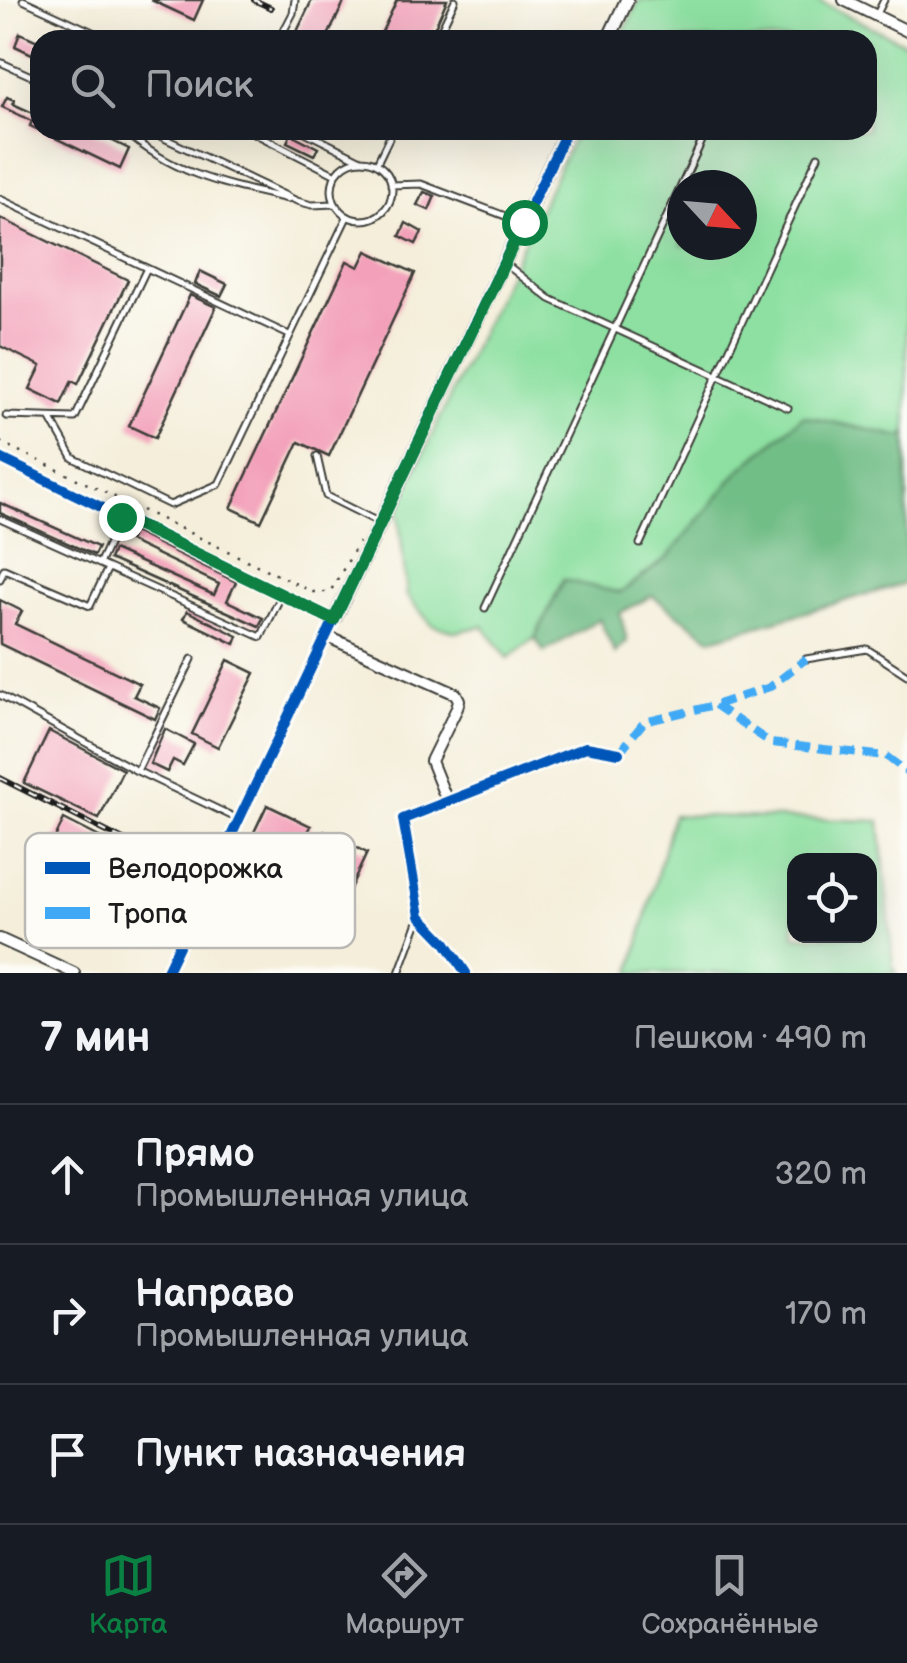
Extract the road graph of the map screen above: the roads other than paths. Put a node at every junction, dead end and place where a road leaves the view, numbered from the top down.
1 (23, 0) edge
2 (295, 0) edge
3 (455, 0) edge
4 (626, 0) edge
5 (844, 0) edge
6 (884, 0) edge
7 (876, 16) junction
8 (88, 30) edge
9 (284, 30) edge
10 (441, 30) edge
11 (612, 30) edge
12 (907, 31) edge
13 (0, 62) edge
14 (30, 76) edge
15 (134, 140) edge
16 (168, 140) edge
17 (268, 140) edge
18 (320, 140) edge
19 (388, 140) edge
20 (562, 140) edge
21 (702, 140) edge
22 (818, 156) dead end
23 (361, 160) junction
24 (376, 164) junction
25 (336, 174) junction
26 (392, 185) junction
27 (0, 199) edge
28 (297, 201) junction
29 (334, 204) junction
30 (347, 217) junction
31 (524, 222) junction
32 (505, 263) junction
33 (146, 268) junction
34 (613, 329) junction
35 (289, 335) junction
36 (718, 376) junction
37 (788, 408) dead end
38 (6, 416) dead end
39 (51, 419) junction
40 (317, 456) dead end
41 (0, 458) edge
42 (121, 517) junction
43 (0, 519) edge
44 (376, 521) junction
45 (640, 544) dead end
46 (98, 564) junction
47 (108, 568) junction
48 (0, 579) edge
49 (282, 594) junction
50 (485, 608) dead end
51 (334, 620) junction
52 (326, 636) junction
53 (806, 658) dead end
54 (192, 659) dead end
55 (907, 674) edge
56 (0, 694) edge
57 (619, 753) dead end
58 (138, 770) junction
59 (448, 802) junction
60 (238, 819) junction
61 (231, 833) edge
62 (420, 916) junction
63 (0, 939) edge
64 (178, 948) edge
65 (74, 973) edge
66 (166, 973) edge
67 (400, 973) edge
68 (466, 973) edge

1 - 8 lane
2 - 9 lane
3 - 10 lane
4 - 11 street
5 - 7 street
6 - 7 lane
7 - 12 street
13 - 14 lane
15 - 28 lane
16 - 28 lane
17 - 25 lane
18 - 23 lane
19 - 24 lane
20 - 31 street
21 - 34 lane
22 - 36 lane
23 - 24 lane
23 - 25 lane
24 - 26 lane
25 - 29 lane
26 - 30 lane
26 - 31 lane
27 - 33 lane
28 - 29 lane
29 - 30 lane
30 - 35 lane
31 - 32 street
32 - 34 lane
32 - 44 street
33 - 35 lane
33 - 39 lane
34 - 36 lane
34 - 50 lane
35 - 39 lane
36 - 37 lane
36 - 45 lane
38 - 39 lane
40 - 44 lane
41 - 42 street
42 - 46 lane
42 - 49 street
43 - 46 lane
44 - 51 street
46 - 47 lane
47 - 48 lane
47 - 49 lane
49 - 51 street
51 - 52 street
52 - 59 street
52 - 60 street
53 - 55 lane
54 - 58 lane
56 - 58 lane
57 - 59 street
58 - 60 lane
59 - 62 street
60 - 61 street
62 - 67 lane
62 - 68 street
63 - 65 street
64 - 66 street

